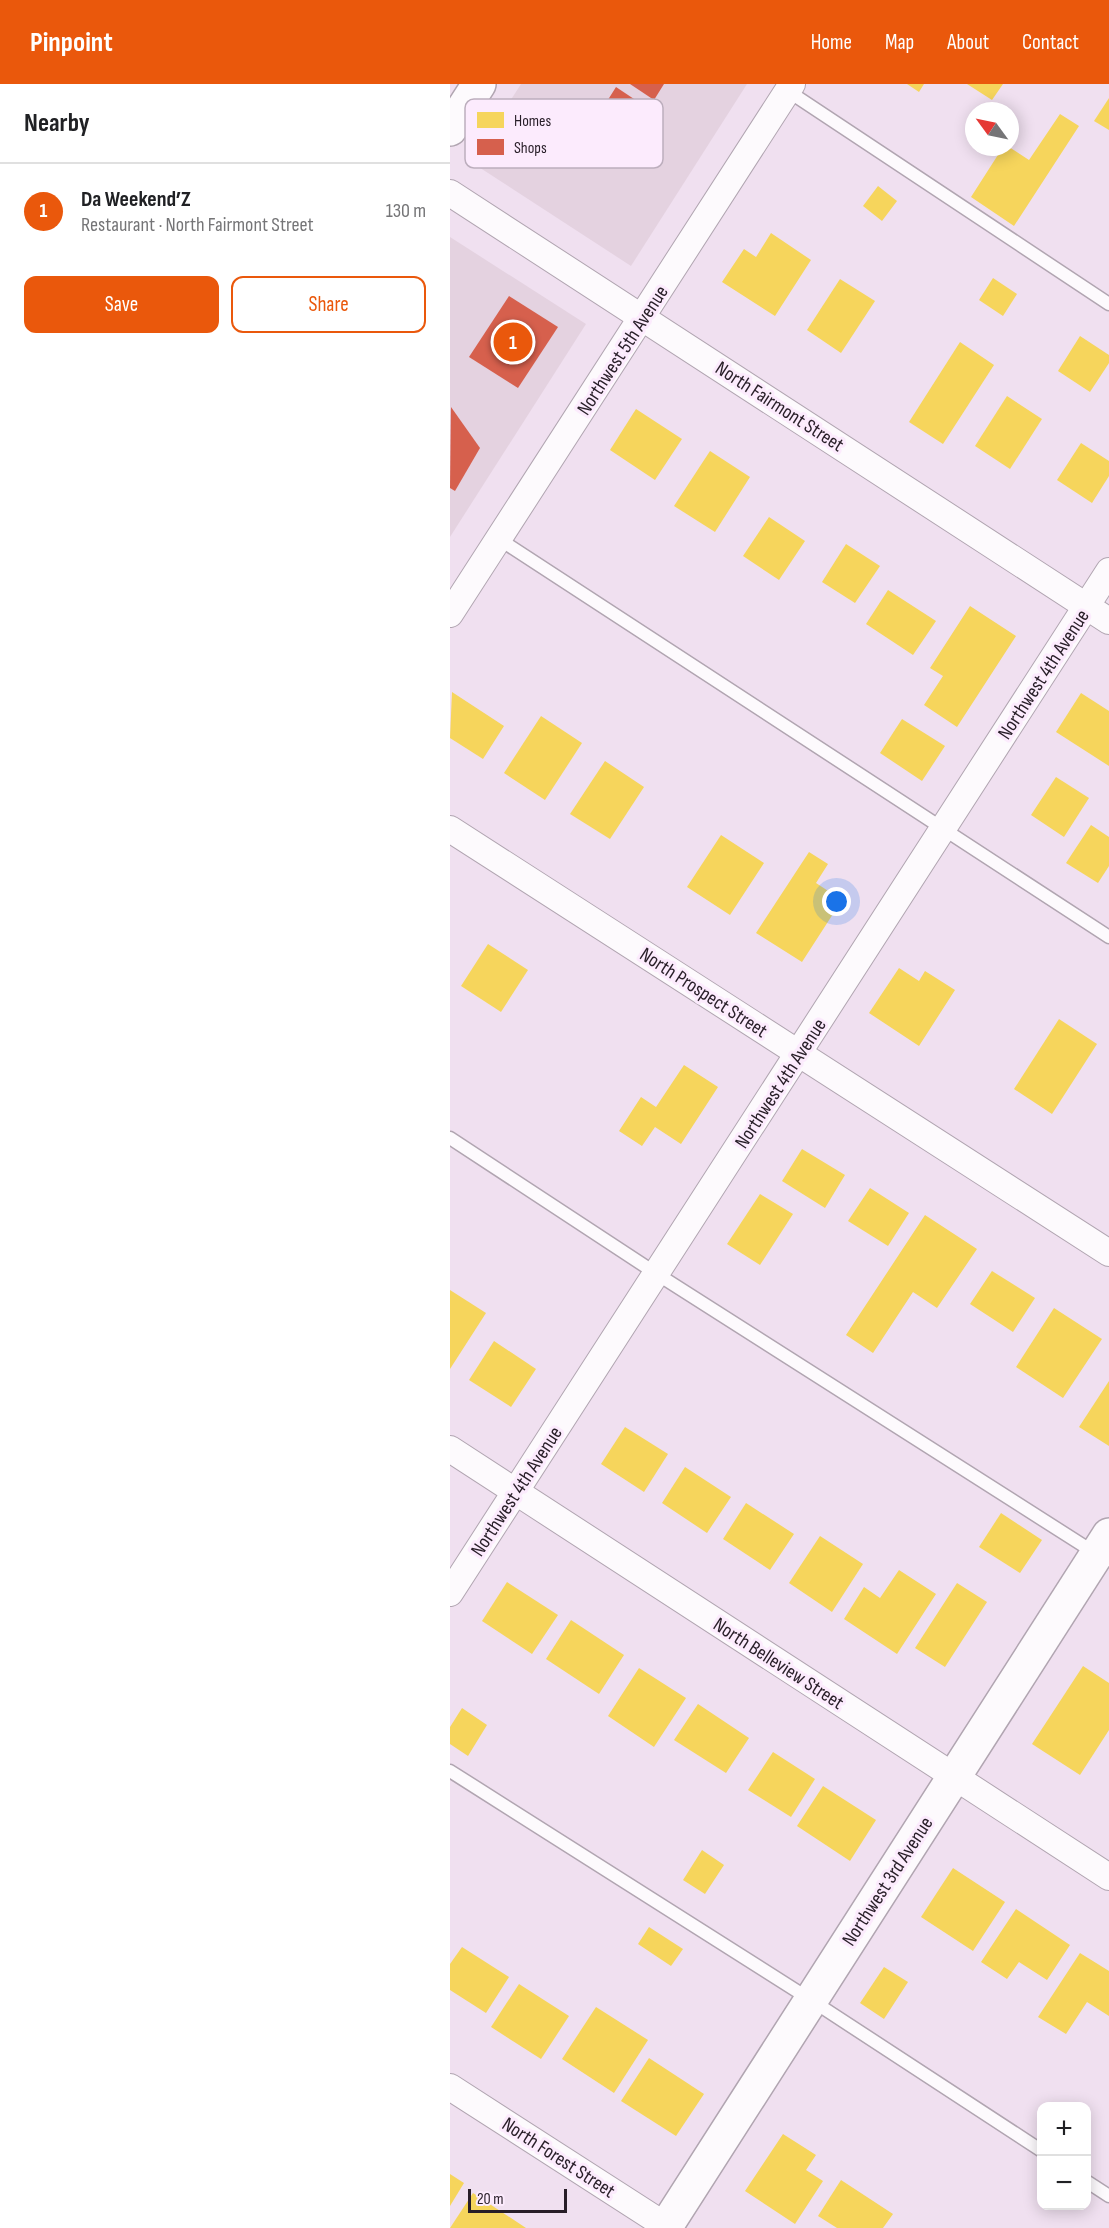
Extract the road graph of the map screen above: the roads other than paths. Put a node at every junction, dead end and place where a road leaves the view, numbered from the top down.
1 (479, 84) edge
2 (790, 88) edge
3 (469, 99) edge
4 (465, 106) edge
5 (450, 129) edge
6 (450, 193) edge
7 (1109, 304) edge
8 (644, 317) junction
9 (499, 539) junction
10 (1109, 571) edge
11 (1086, 606) junction
12 (450, 614) edge
13 (1109, 621) edge
14 (450, 829) edge
15 (943, 830) junction
16 (1109, 937) edge
17 (799, 1054) junction
18 (450, 1138) edge
19 (1109, 1253) edge
20 (657, 1274) junction
21 (450, 1449) edge
22 (516, 1492) junction
23 (1105, 1550) edge
24 (450, 1593) edge
25 (450, 1771) edge
26 (954, 1777) junction
27 (1109, 1877) edge
28 (811, 2000) junction
29 (450, 2087) edge
30 (1037, 2148) edge
31 (1091, 2184) edge
32 (1109, 2196) edge
33 (667, 2227) edge

1 - 3 street
2 - 7 lane
2 - 8 street, Northwest 5th Avenue
4 - 5 street
6 - 8 street, North Fairmont Street
8 - 9 street, Northwest 5th Avenue
8 - 11 street, North Fairmont Street
9 - 12 street, Northwest 5th Avenue
9 - 15 lane
10 - 11 street, Northwest 4th Avenue
11 - 13 street, North Fairmont Street
11 - 15 street, Northwest 4th Avenue
14 - 17 street, North Prospect Street
15 - 16 lane
15 - 17 street, Northwest 4th Avenue
17 - 19 street, North Prospect Street
17 - 20 street, Northwest 4th Avenue
18 - 20 lane
20 - 22 street, Northwest 4th Avenue
20 - 23 lane
21 - 22 street, North Belleview Street
22 - 24 street, Northwest 4th Avenue
22 - 26 street, North Belleview Street
23 - 26 street, Northwest 3rd Avenue
25 - 28 lane
26 - 27 street, North Belleview Street
26 - 28 street, Northwest 3rd Avenue
28 - 30 lane
28 - 33 street, Northwest 3rd Avenue
29 - 33 street, North Forest Street
31 - 32 lane

